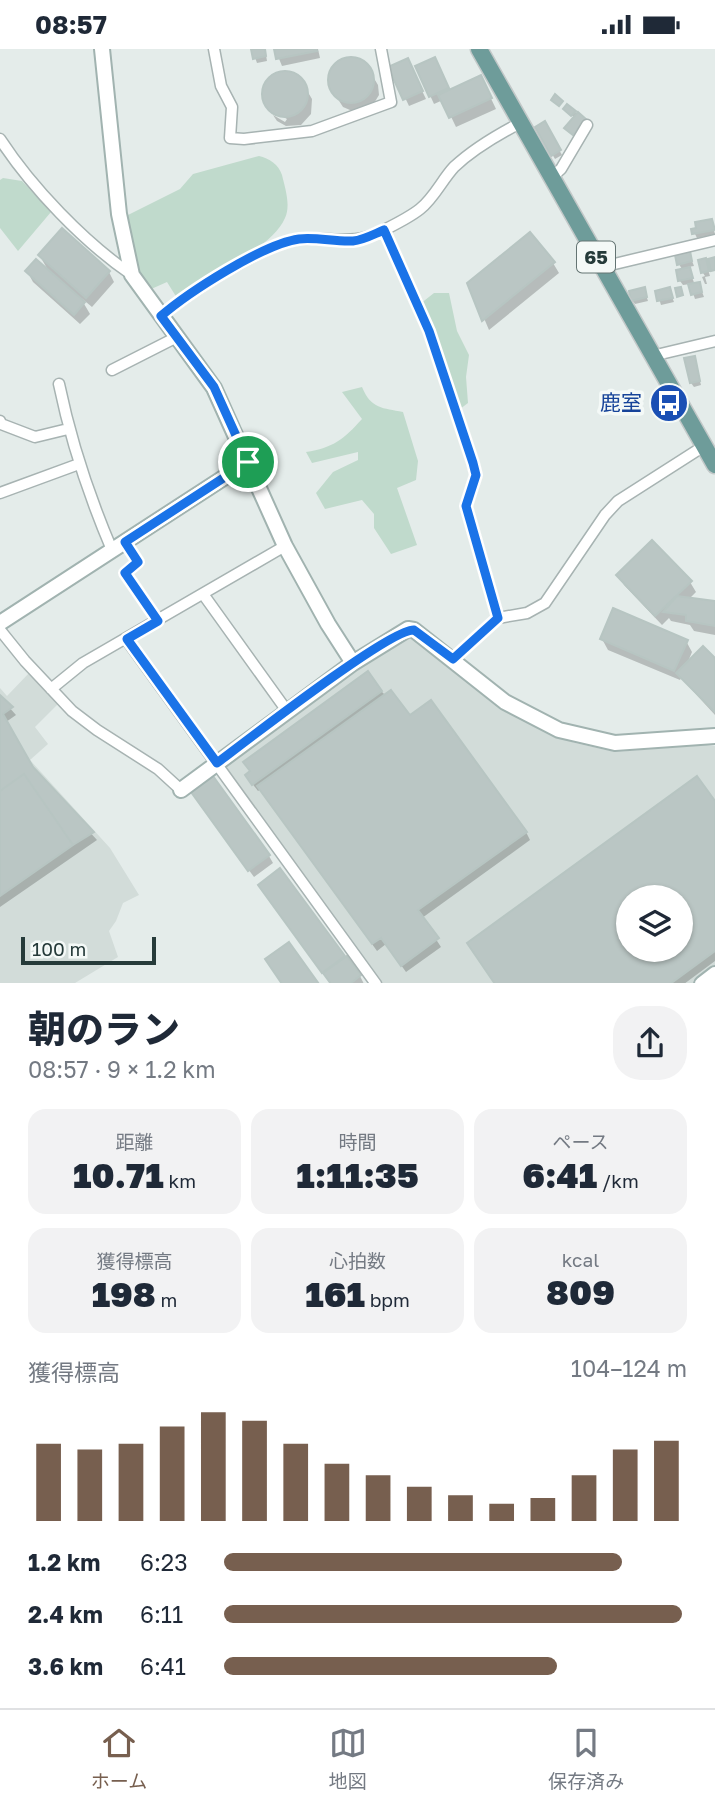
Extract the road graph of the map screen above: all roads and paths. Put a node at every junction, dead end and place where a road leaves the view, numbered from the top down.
1 (102, 49) edge
2 (214, 49) edge
3 (381, 49) edge
4 (479, 49) edge
5 (520, 123) junction
6 (587, 125) dead end
7 (0, 139) edge
8 (551, 178) junction
9 (384, 230) junction
10 (715, 240) edge
11 (602, 267) junction
12 (132, 275) junction
13 (161, 316) junction
14 (177, 337) junction
15 (715, 341) edge
16 (652, 356) junction
17 (112, 370) dead end
18 (58, 384) dead end
19 (0, 421) edge
20 (68, 429) junction
21 (704, 446) junction
22 (248, 462) junction
23 (79, 464) junction
24 (715, 465) edge
25 (0, 492) edge
26 (125, 542) junction
27 (285, 546) junction
28 (112, 550) junction
29 (203, 594) junction
30 (498, 618) junction
31 (158, 621) junction
32 (0, 623) edge
33 (0, 630) edge
34 (127, 639) junction
35 (453, 659) junction
36 (354, 663) junction
37 (51, 689) junction
38 (287, 711) junction
39 (715, 737) edge
40 (217, 763) junction
41 (181, 790) joint
42 (715, 974) edge
43 (376, 983) edge
44 (702, 983) edge

1 - 12 street
2 - 3 street
4 - 5 main road, 65
5 - 8 main road, 65
5 - 9 street
6 - 8 street
7 - 12 street
8 - 11 main road, 65
9 - 13 street
9 - 30 street
10 - 11 street
11 - 16 main road, 65
12 - 13 street
13 - 14 street
14 - 17 street
14 - 22 street
15 - 16 street
16 - 21 main road, 65
18 - 20 street
19 - 20 street
20 - 23 street
21 - 24 main road, 65
21 - 30 street
22 - 26 street
22 - 27 street
23 - 25 street
23 - 28 street
26 - 28 street
26 - 31 street
27 - 29 street
27 - 36 street
28 - 32 street
29 - 31 street
29 - 38 street
30 - 35 street
31 - 34 street
33 - 37 street
34 - 37 street
34 - 40 street
35 - 36 street
35 - 39 street
36 - 38 street
37 - 41 street
38 - 40 street
40 - 41 street
40 - 43 street
42 - 44 street

